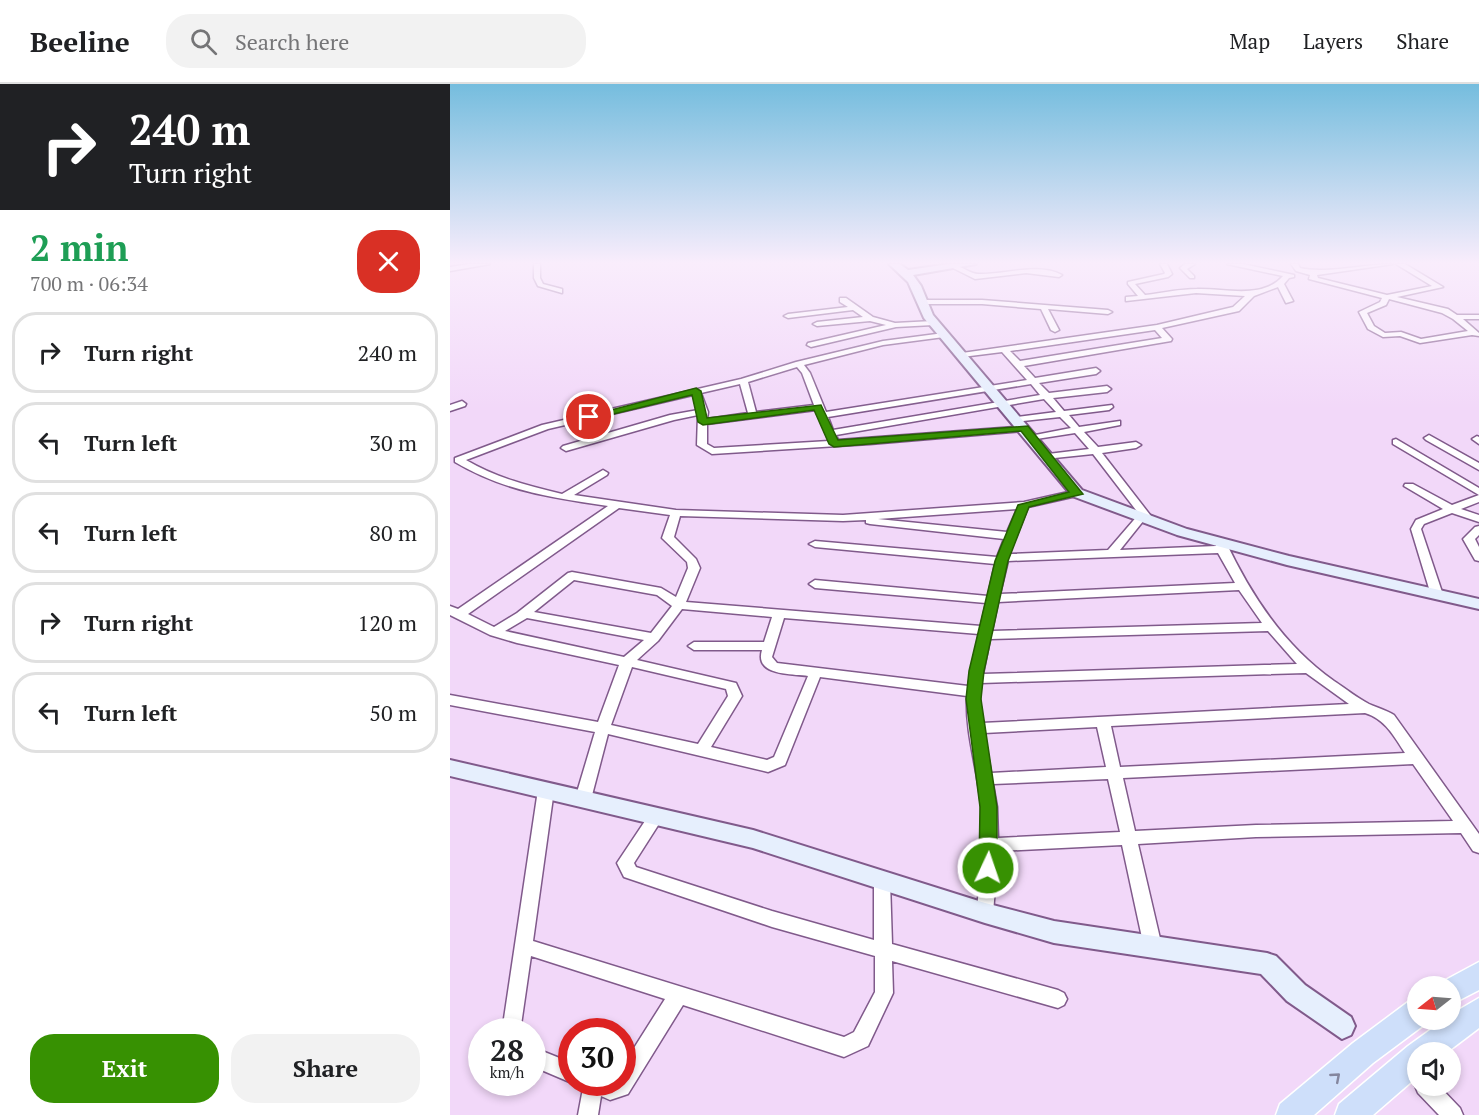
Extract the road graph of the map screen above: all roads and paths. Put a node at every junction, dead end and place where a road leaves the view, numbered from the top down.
1 (821, 312) edge
2 (861, 312) edge
3 (927, 312) edge
4 (1046, 312) edge
5 (1222, 312) edge
6 (1364, 312) edge
7 (1444, 312) edge
8 (788, 316) dead end
9 (1456, 317) junction
10 (1479, 317) edge
11 (870, 319) junction
12 (933, 323) junction
13 (817, 324) dead end
14 (896, 325) junction
15 (1157, 327) junction
16 (1055, 330) dead end
17 (944, 335) junction
18 (1476, 335) edge
19 (810, 345) dead end
20 (1004, 349) junction
21 (962, 355) junction
22 (799, 364) junction
23 (1019, 364) junction
24 (1096, 371) dead end
25 (743, 381) junction
26 (1034, 381) junction
27 (990, 388) junction
28 (1107, 389) dead end
29 (696, 391) junction
30 (1047, 396) junction
31 (1004, 403) junction
32 (462, 404) dead end
33 (1109, 407) dead end
34 (450, 408) edge
35 (820, 411) junction
36 (1062, 414) junction
37 (753, 416) junction
38 (703, 417) junction
39 (1117, 423) dead end
40 (1025, 429) junction
41 (1077, 431) junction
42 (830, 433) junction
43 (1429, 438) dead end
44 (1396, 442) dead end
45 (834, 444) junction
46 (1136, 445) dead end
47 (566, 448) dead end
48 (1096, 451) junction
49 (1048, 457) junction
50 (454, 458) edge
51 (1479, 467) edge
52 (603, 473) dead end
53 (1409, 486) dead end
54 (1479, 492) edge
55 (1077, 494) junction
56 (564, 497) junction
57 (1479, 498) edge
58 (617, 505) junction
59 (1024, 505) junction
60 (1451, 508) junction
61 (676, 513) junction
62 (843, 518) junction
63 (1145, 518) junction
64 (1479, 519) edge
65 (1479, 529) edge
66 (1009, 536) junction
67 (815, 544) dead end
68 (1222, 546) junction
69 (1113, 553) junction
70 (1479, 558) edge
71 (1002, 559) junction
72 (815, 584) dead end
73 (1241, 586) junction
74 (1437, 595) junction
75 (993, 599) junction
76 (1479, 604) edge
77 (679, 605) junction
78 (454, 612) edge
79 (523, 614) junction
80 (779, 614) junction
81 (1270, 627) junction
82 (494, 632) junction
83 (985, 633) junction
84 (654, 638) junction
85 (694, 646) dead end
86 (769, 646) junction
87 (627, 662) junction
88 (1309, 668) junction
89 (816, 672) junction
90 (975, 685) junction
91 (450, 700) edge
92 (1365, 708) junction
93 (1103, 722) junction
94 (603, 728) junction
95 (976, 728) junction
96 (701, 752) junction
97 (1416, 758) junction
98 (450, 768) edge
99 (1113, 773) junction
100 (986, 780) junction
101 (546, 790) junction
102 (583, 799) junction
103 (656, 816) junction
104 (1466, 827) junction
105 (1128, 836) junction
106 (990, 845) junction
107 (1479, 846) edge
108 (882, 881) junction
109 (985, 913) junction
110 (524, 946) junction
111 (1153, 946) junction
112 (883, 949) junction
113 (1479, 975) edge
114 (1461, 986) edge
115 (678, 996) junction
116 (1058, 999) dead end
117 (1479, 1011) edge
118 (513, 1018) edge
119 (1407, 1020) edge
120 (1342, 1026) dead end
121 (1445, 1042) edge
122 (636, 1063) edge
123 (1407, 1075) edge
124 (592, 1096) edge
125 (1438, 1096) edge
126 (588, 1115) edge
127 (1291, 1115) edge
128 (1350, 1115) edge
129 (1453, 1115) edge

1 - 8 street
2 - 11 street
3 - 12 main road
4 - 16 street
5 - 15 street
6 - 18 street
7 - 9 street
9 - 10 street
9 - 18 street
11 - 13 street
11 - 14 street
12 - 14 street
12 - 17 main road
14 - 19 street
15 - 20 street
15 - 23 street
17 - 21 main road
17 - 22 street
20 - 21 street
20 - 23 street
21 - 27 main road
22 - 25 street
22 - 35 street
23 - 26 street
24 - 26 street
25 - 29 street
25 - 37 street
26 - 27 street
26 - 30 street
27 - 31 main road
27 - 35 street
28 - 30 street
29 - 38 street
29 - 50 street
30 - 31 street
30 - 36 street
31 - 40 main road
31 - 42 street
32 - 34 street
33 - 36 street
35 - 37 street
35 - 42 street
36 - 40 street
36 - 41 street
37 - 38 street
38 - 45 street
38 - 47 street
39 - 41 street
40 - 41 street
40 - 45 street
40 - 49 main road
41 - 48 street
42 - 45 street
43 - 51 street
44 - 54 street
46 - 48 street
48 - 49 street
48 - 63 street
49 - 55 main road
50 - 56 street
52 - 56 street
53 - 60 street
55 - 59 street
55 - 63 main road
56 - 58 street
57 - 60 street
58 - 61 street
58 - 78 street
59 - 62 street
59 - 66 street
60 - 64 street
60 - 74 street
61 - 62 street
61 - 77 street
62 - 66 street
63 - 68 main road
63 - 69 street
65 - 70 street
66 - 71 street
67 - 71 street
68 - 69 street
68 - 73 street
68 - 74 main road
69 - 71 street
71 - 75 street
72 - 75 street
73 - 75 street
73 - 81 street
74 - 76 main road
75 - 83 street
77 - 79 street
77 - 80 street
77 - 84 street
78 - 82 street
79 - 82 street
79 - 84 street
80 - 83 street
80 - 86 street
81 - 83 street
81 - 88 street
82 - 87 street
83 - 90 street
84 - 87 street
85 - 86 street
86 - 89 street
87 - 94 street
87 - 96 street
88 - 90 street
88 - 92 street
89 - 90 street
89 - 96 street
90 - 95 street
91 - 94 street
92 - 93 street
92 - 97 street
93 - 95 street
93 - 99 street
94 - 96 street
94 - 102 street
95 - 100 street
97 - 99 street
97 - 104 street
98 - 101 main road
99 - 100 street
99 - 105 street
100 - 106 street
101 - 102 main road
101 - 110 street
102 - 103 main road
103 - 108 main road
103 - 112 street
104 - 105 street
104 - 107 street
105 - 106 street
105 - 111 street
106 - 109 street
108 - 109 main road
108 - 112 street
109 - 111 main road
110 - 115 street
110 - 118 street
111 - 120 main road
112 - 115 street
112 - 116 street
113 - 114 main road
115 - 122 street
117 - 121 main road
127 -> 119 main road
123 - 128 main road
124 - 126 street
125 - 129 street

